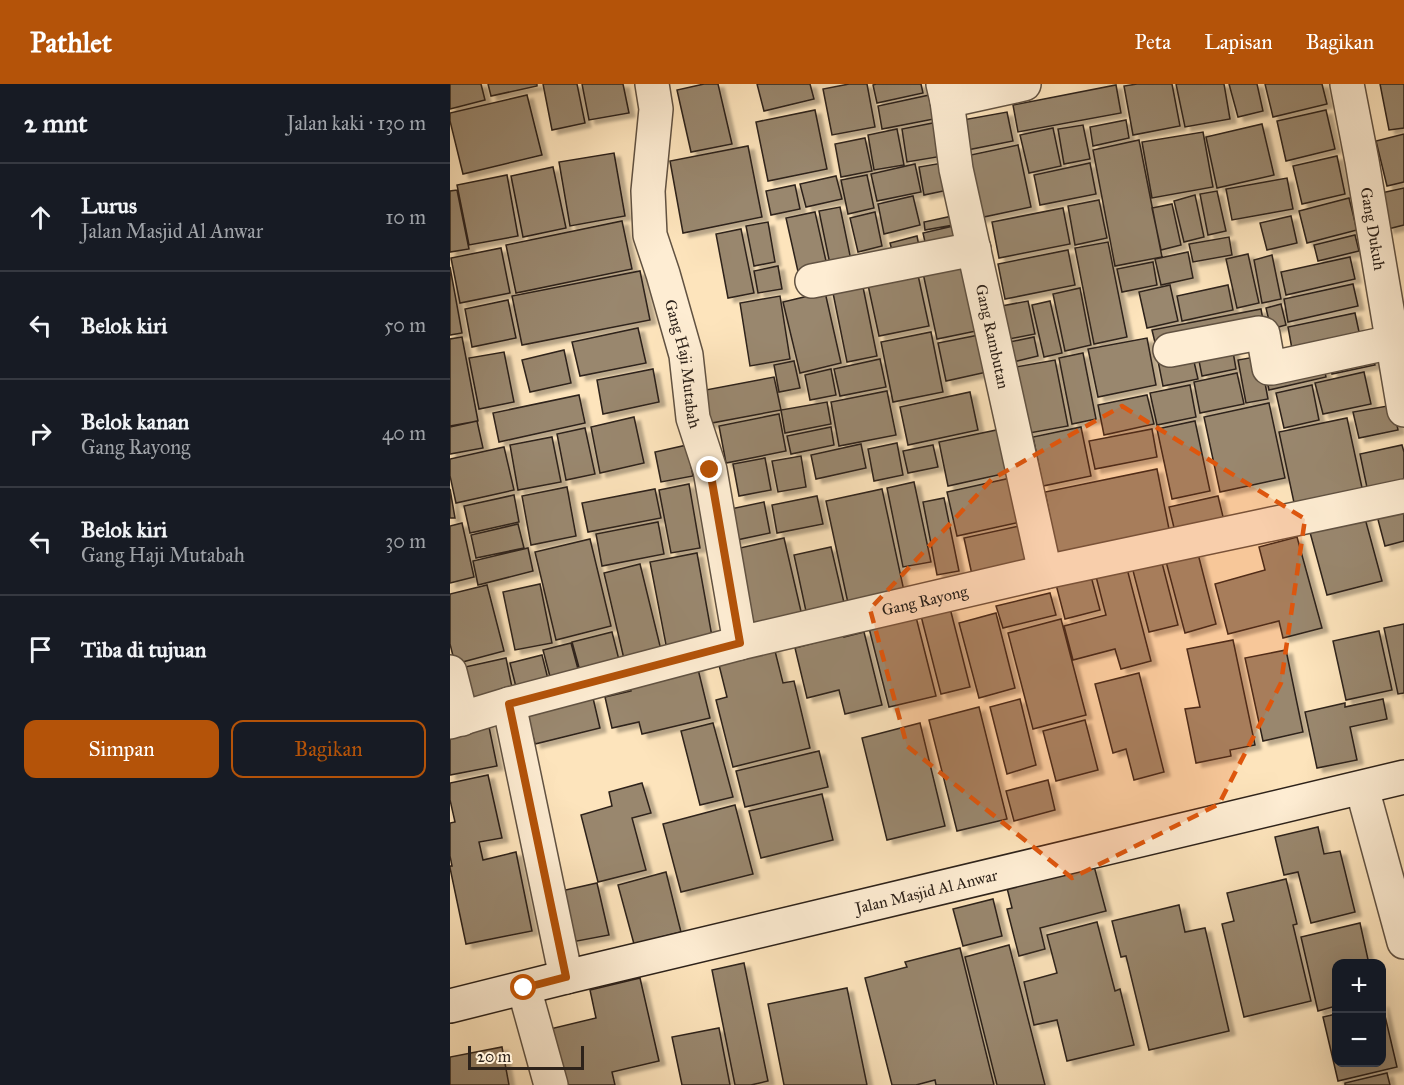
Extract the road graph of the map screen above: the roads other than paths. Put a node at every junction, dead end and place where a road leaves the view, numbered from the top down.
1 (652, 84) edge
2 (1024, 84) edge
3 (1347, 84) edge
4 (945, 93) edge
5 (974, 249) junction
6 (812, 281) dead end
7 (1392, 342) junction
8 (1170, 350) dead end
9 (1404, 410) edge
10 (1404, 496) edge
11 (1045, 572) junction
12 (740, 643) junction
13 (450, 672) edge
14 (509, 704) junction
15 (456, 721) edge
16 (1404, 777) edge
17 (1362, 788) junction
18 (1404, 942) edge
19 (566, 977) junction
20 (524, 988) junction
21 (450, 1006) edge
22 (551, 1085) edge

1 - 12 street, Gang Haji Mutabah
2 - 4 street
3 - 7 street, Gang Dukuh
4 - 5 street, Gang Rambutan
5 - 6 street
5 - 11 street, Gang Rambutan
7 - 8 street
7 - 9 street, Gang Dukuh
10 - 11 street, Gang Rayong
11 - 12 street, Gang Rayong
12 - 14 street, Gang Rayong
13 - 15 street
14 - 15 street, Gang Rayong
14 - 19 street
16 - 17 street, Jalan Masjid Al Anwar
17 - 18 street
17 - 19 street, Jalan Masjid Al Anwar
19 - 20 street, Jalan Masjid Al Anwar
20 - 21 street, Jalan Masjid Al Anwar
20 - 22 street

